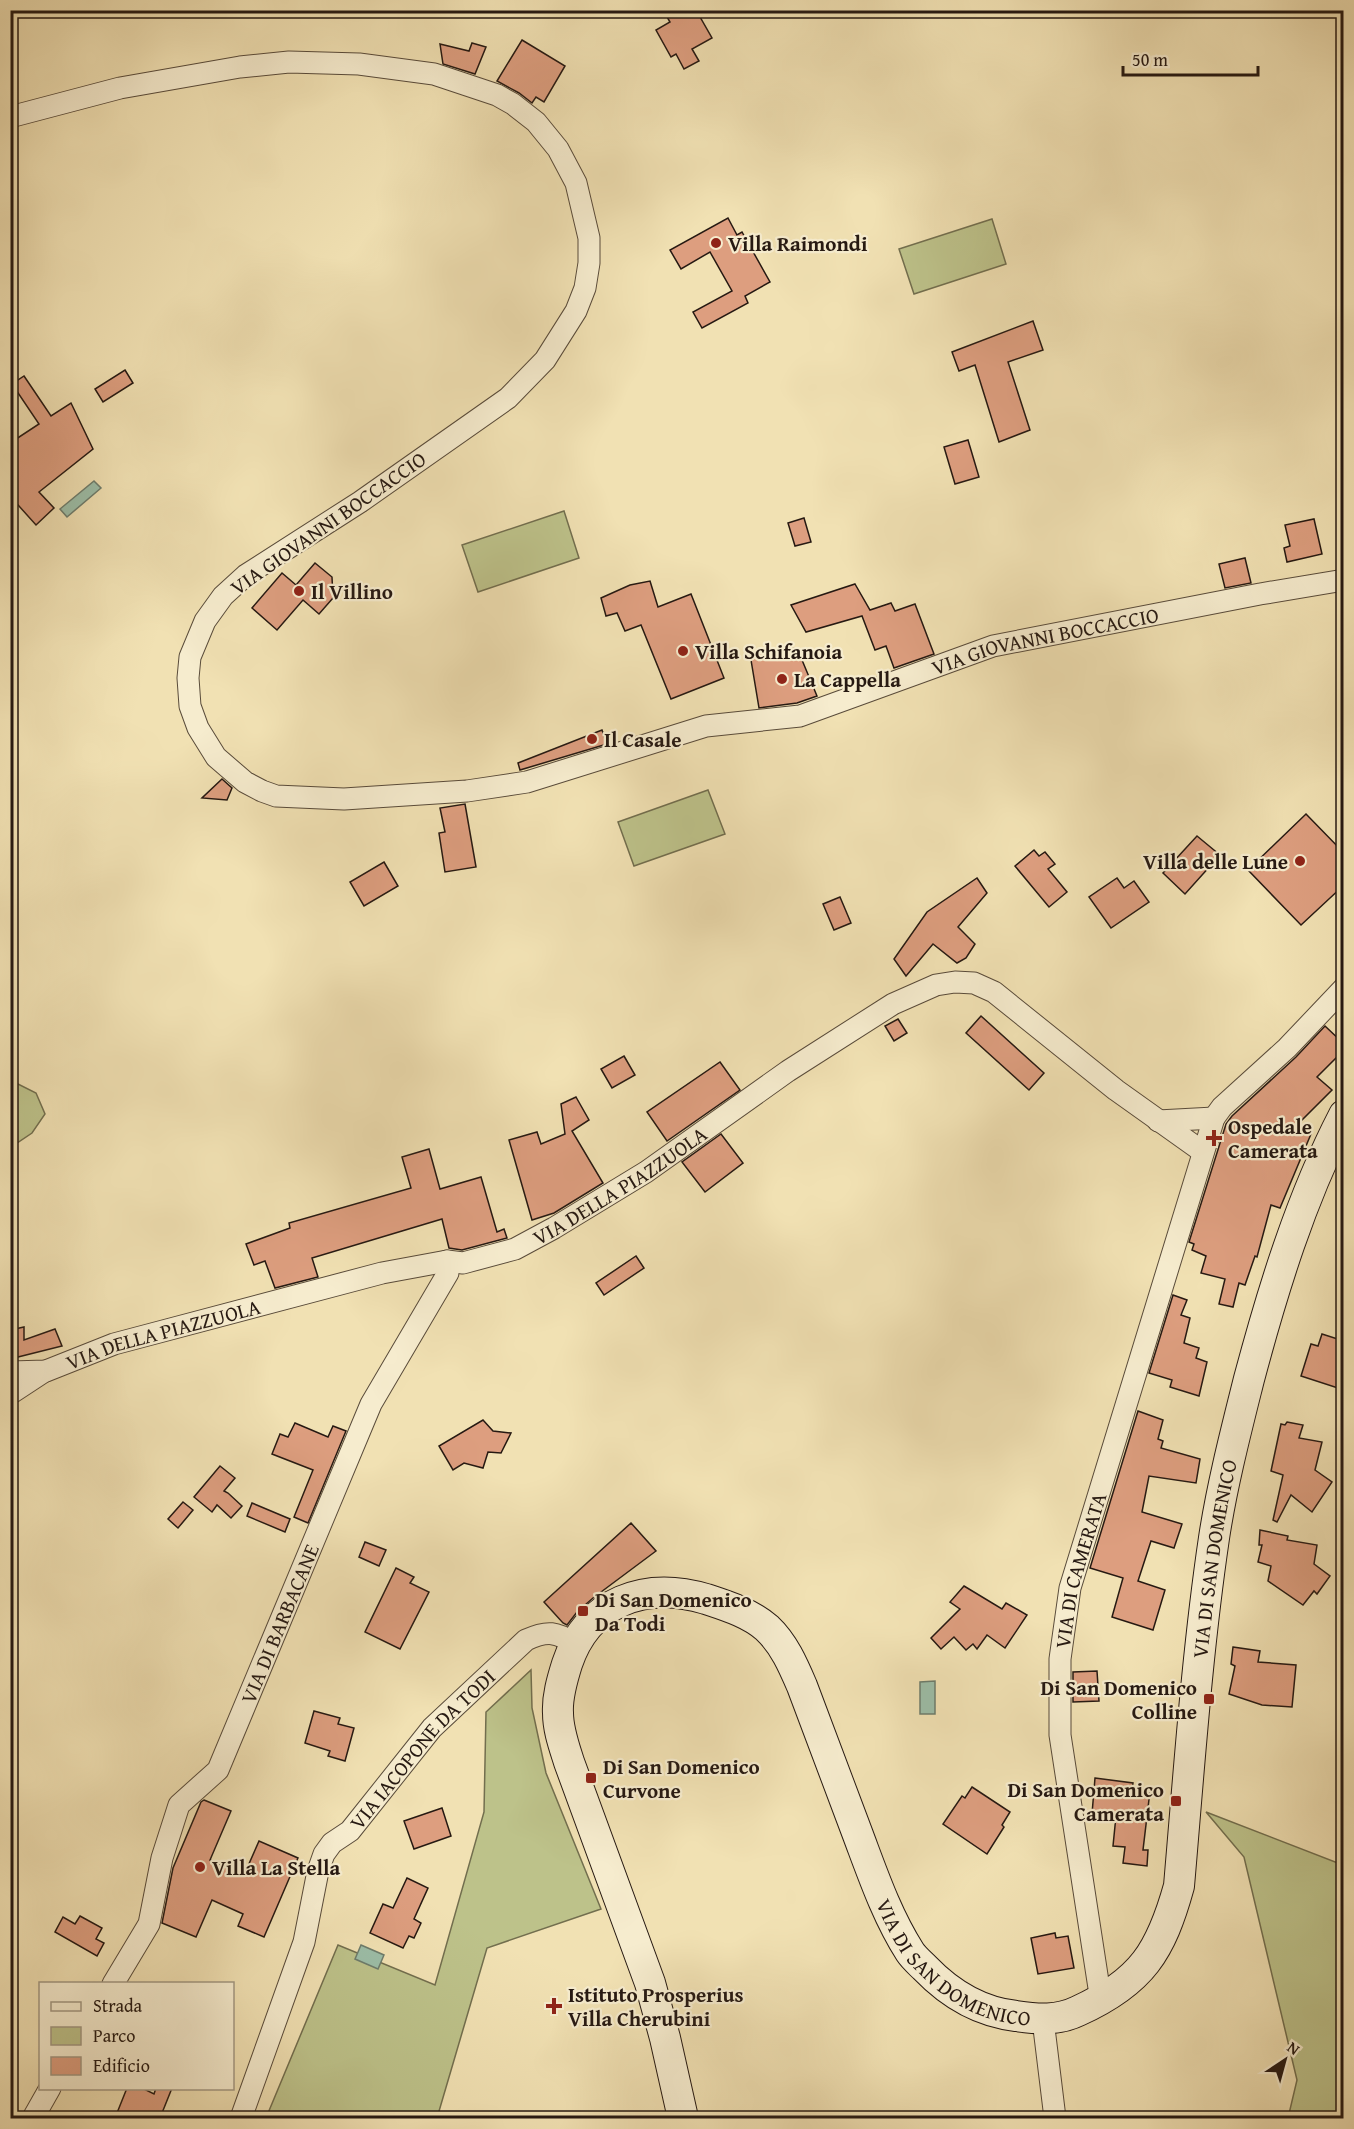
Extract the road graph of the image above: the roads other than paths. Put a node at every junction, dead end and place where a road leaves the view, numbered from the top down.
1 (10, 117) edge
2 (1344, 580) edge
3 (1344, 988) edge
4 (1344, 1115) edge
5 (1214, 1118) junction
6 (1158, 1121) junction
7 (1203, 1152) junction
8 (447, 1261) junction
9 (10, 1371) edge
10 (46, 1371) junction
11 (10, 1394) edge
12 (576, 1644) junction
13 (114, 1982) edge
14 (1101, 2001) junction
15 (1043, 2020) junction
16 (49, 2090) edge
17 (33, 2118) edge
18 (241, 2118) edge
19 (683, 2118) edge
20 (1055, 2118) edge

1 - 2 street, VIA GIOVANNI BOCCACCIO
3 - 5 street
4 - 14 main road, VIA DI SAN DOMENICO
5 - 6 street
5 - 7 street
6 - 7 street, VIA DELLA PIAZZUOLA
6 - 8 street, VIA DELLA PIAZZUOLA
7 - 14 street, VIA DI CAMERATA
8 - 10 street, VIA DELLA PIAZZUOLA
8 - 13 street, VIA DI BARBACANE
9 - 10 street, VIA DELLA PIAZZUOLA
10 - 11 street
12 - 15 main road, VIA DI SAN DOMENICO
12 - 18 street, VIA IACOPONE DA TODI
12 - 19 main road, VIA DI SAN DOMENICO
14 - 15 main road, VIA DI SAN DOMENICO
15 - 20 street
16 - 17 street

